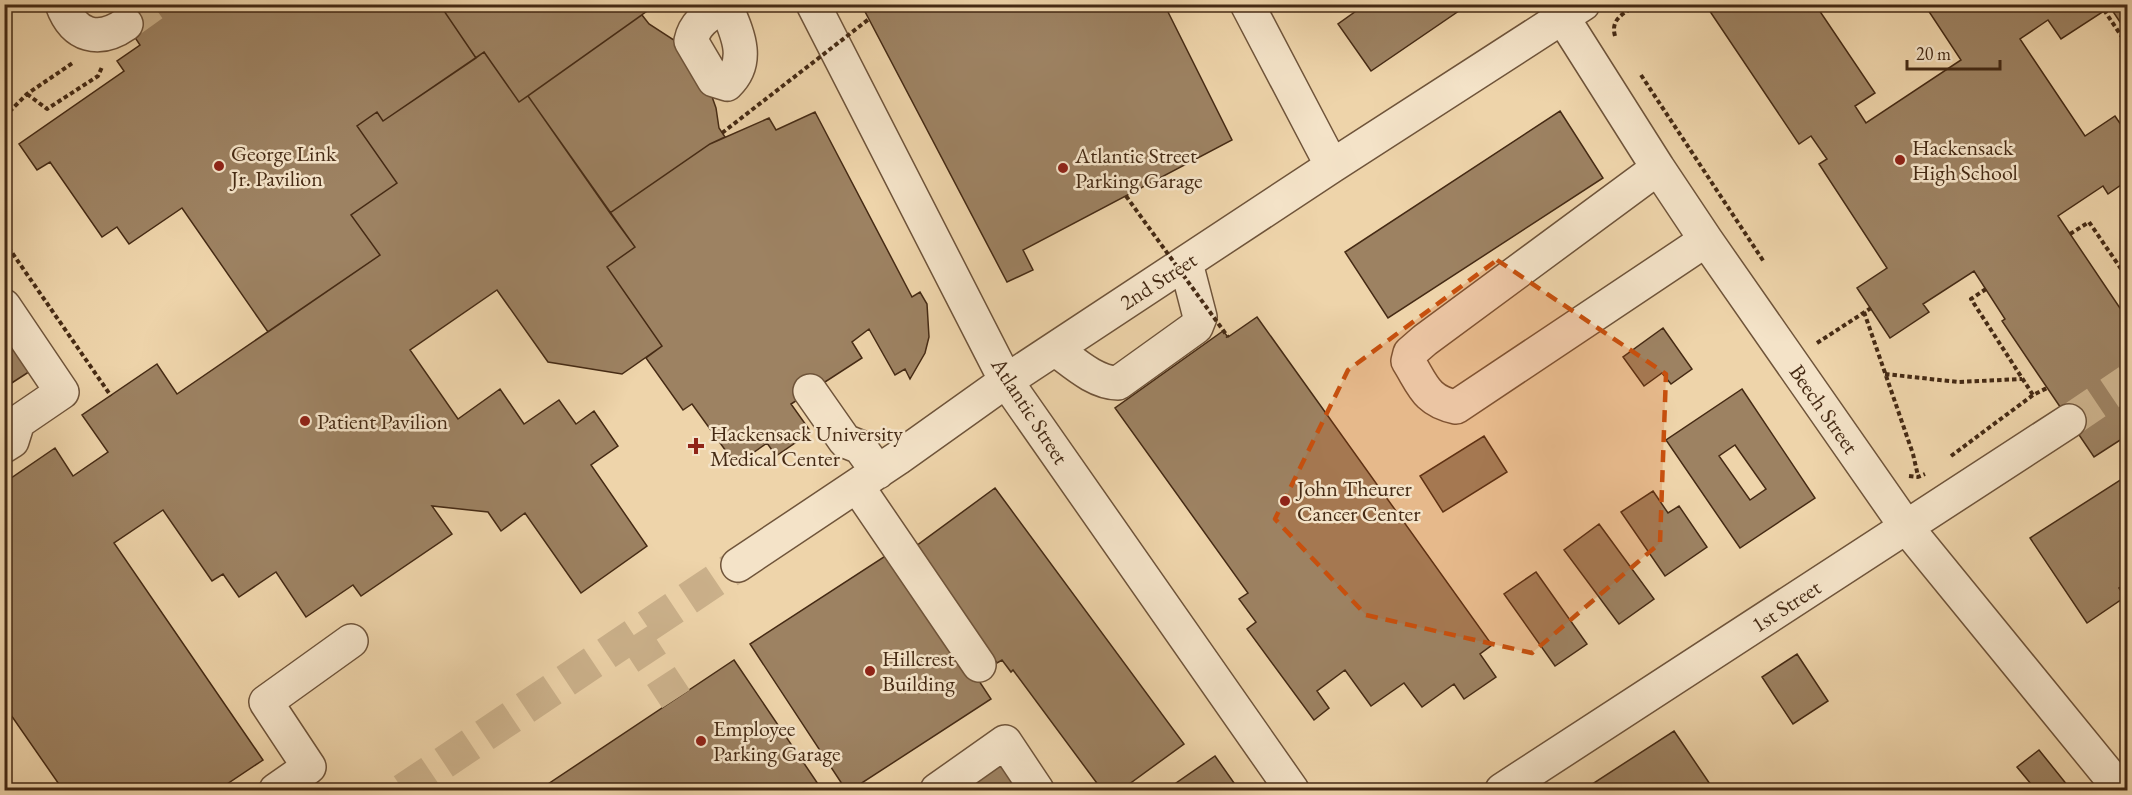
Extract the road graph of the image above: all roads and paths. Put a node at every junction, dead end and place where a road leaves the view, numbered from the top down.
1 (62, 4) edge
2 (813, 4) edge
3 (1247, 4) edge
4 (1638, 4) edge
5 (1568, 9) edge
6 (2104, 10) dead end
7 (869, 19) dead end
8 (126, 24) tunnel mouth
9 (1620, 45) dead end
10 (2127, 45) edge
11 (81, 57) dead end
12 (105, 61) dead end
13 (1640, 74) dead end
14 (27, 94) junction
15 (4, 117) edge
16 (722, 133) dead end
17 (1332, 166) junction
18 (1658, 168) junction
19 (1126, 196) dead end
20 (2070, 234) dead end
21 (1706, 240) junction
22 (4, 241) edge
23 (1186, 263) junction
24 (1765, 263) dead end
25 (2127, 279) edge
26 (1986, 289) dead end
27 (4, 306) edge
28 (1871, 308) dead end
29 (1864, 312) junction
30 (1228, 338) dead end
31 (1055, 349) junction
32 (1823, 352) dead end
33 (1885, 374) junction
34 (2022, 379) junction
35 (1006, 381) junction
36 (818, 386) dead end
37 (2047, 388) dead end
38 (2033, 395) junction
39 (111, 396) dead end
40 (2069, 421) tunnel mouth
41 (4, 446) edge
42 (1944, 461) dead end
43 (865, 468) junction
44 (1930, 471) dead end
45 (1904, 472) dead end
46 (1918, 477) junction
47 (1907, 528) junction
48 (738, 566) tunnel mouth
49 (351, 641) dead end
50 (979, 665) dead end
51 (276, 790) edge
52 (937, 790) edge
53 (1037, 790) edge
54 (1292, 790) edge
55 (1502, 790) edge
56 (2121, 790) edge

1 - 8 street
2 - 35 street, Atlantic Street
3 - 17 street
4 - 9 path
5 - 17 street, 2nd Street
5 - 18 street, Beech Street
6 - 10 path
7 - 16 path, bridge
11 - 14 path
12 - 14 path
13 - 24 path
14 - 15 path
17 - 23 street, 2nd Street
18 - 21 street, Beech Street
18 - 21 street
19 - 30 path, bridge
20 - 25 path
21 - 47 street, Beech Street
22 - 39 path
23 - 31 street, 2nd Street
23 - 31 street
26 - 34 path
27 - 41 street
28 - 29 path
29 - 32 path
29 - 33 path
31 - 35 street, 2nd Street
33 - 34 path
33 - 46 path
34 - 38 path
35 - 43 street, 2nd Street
35 - 54 street, Atlantic Street
36 - 43 street
37 - 38 path
38 - 42 path
40 - 47 street, 1st Street
43 - 48 street, 2nd Street
43 - 50 street
44 - 46 path
45 - 46 path
47 - 55 street, 1st Street
47 - 56 street, Beech Street
49 - 51 street
52 - 53 street

